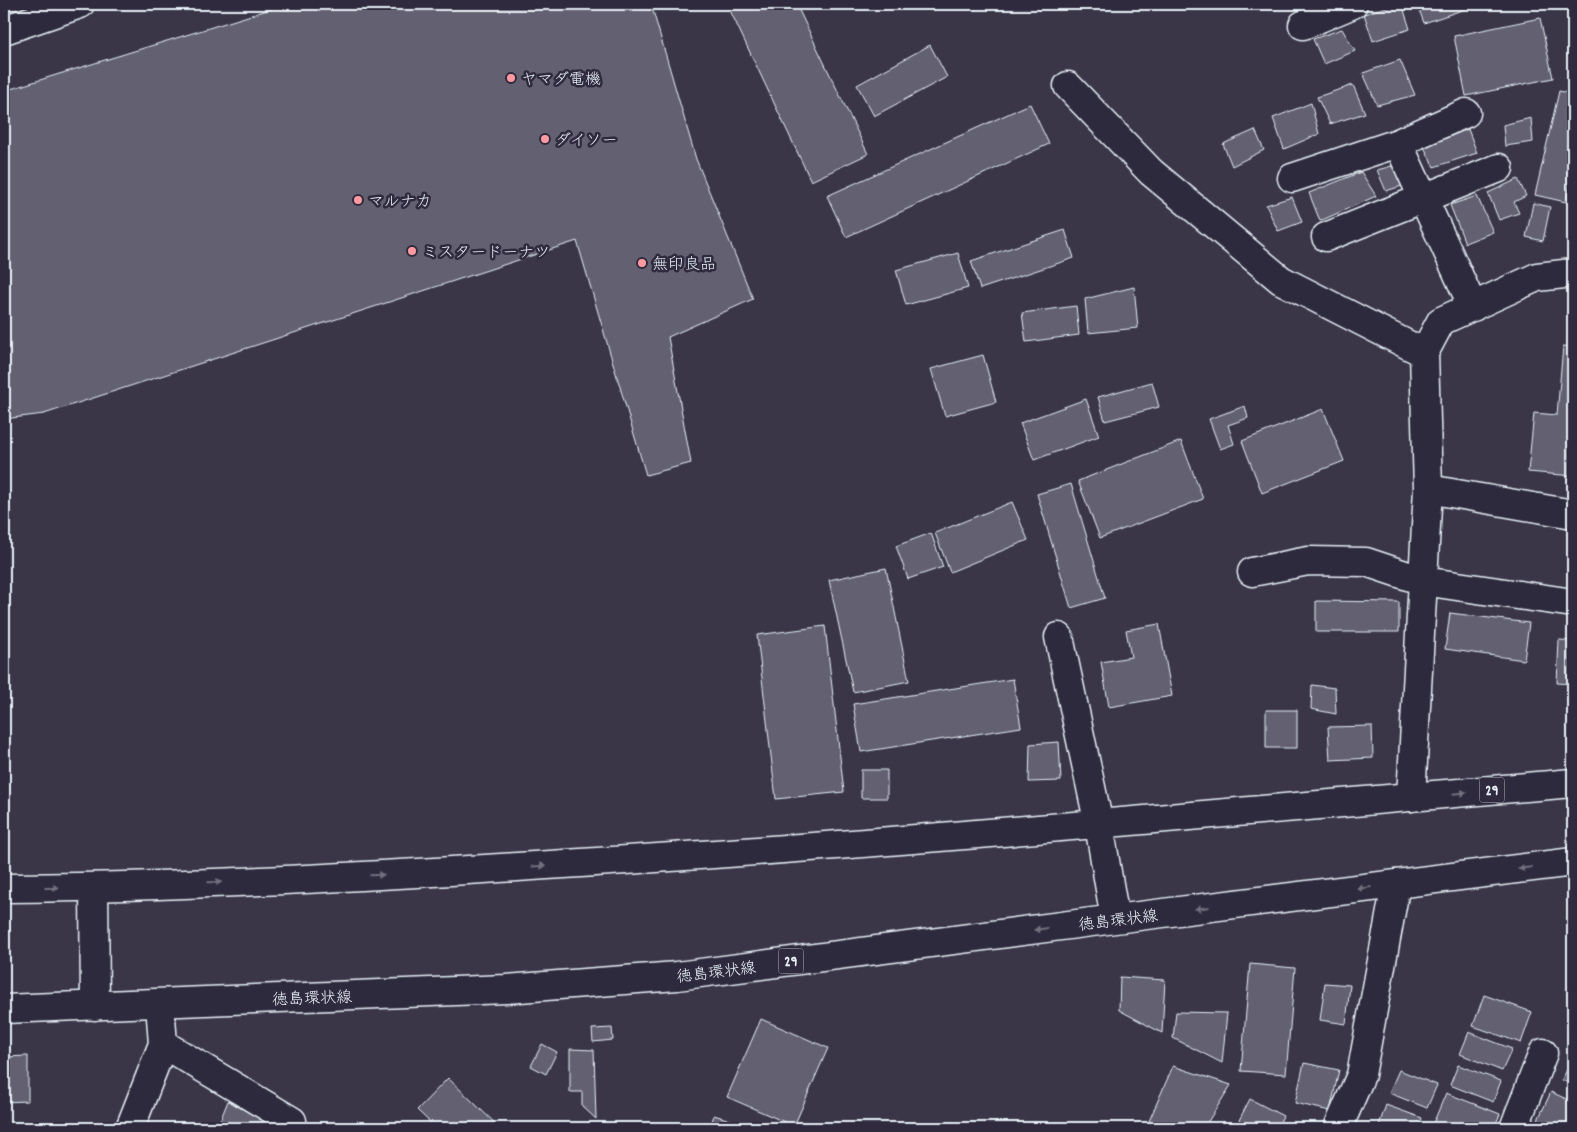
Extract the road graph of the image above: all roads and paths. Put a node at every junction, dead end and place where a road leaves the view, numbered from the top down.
1 (80, 4) edge
2 (1353, 4) edge
3 (1303, 25) dead end
4 (4, 30) edge
5 (1068, 86) dead end
6 (1466, 113) dead end
7 (1398, 143) junction
8 (1499, 168) dead end
9 (1292, 178) dead end
10 (1423, 198) junction
11 (1326, 237) dead end
12 (1573, 269) edge
13 (1473, 307) junction
14 (1424, 353) junction
15 (1428, 489) junction
16 (1573, 514) edge
17 (1252, 572) dead end
18 (1423, 581) junction
19 (1573, 602) edge
20 (1059, 637) dead end
21 (1573, 783) edge
22 (1411, 797) junction
23 (1099, 824) junction
24 (1573, 862) edge
25 (1396, 884) junction
26 (94, 887) junction
27 (4, 888) edge
28 (1115, 919) junction
29 (160, 1004) junction
30 (95, 1006) junction
31 (4, 1010) edge
32 (163, 1044) junction
33 (1543, 1053) dead end
34 (292, 1120) dead end
35 (130, 1128) edge
36 (1338, 1128) edge
37 (1514, 1128) edge

1 - 4 main road
2 - 3 main road
5 - 14 main road
6 - 7 main road
7 - 9 main road
7 - 10 main road
8 - 10 main road
10 - 11 main road
10 - 13 main road
12 - 13 main road
13 - 14 main road
14 - 15 main road
15 - 16 main road
15 - 18 main road
17 - 18 main road
18 - 19 main road
18 - 22 main road
20 - 23 main road
22 -> 21 main road, 29
22 - 23 main road, 29
26 -> 23 main road, 29
23 - 28 main road
24 -> 25 main road, 徳島環状線 / 29
25 -> 28 main road, 徳島環状線 / 29
25 - 36 main road
27 -> 26 main road, 29
26 - 30 main road
28 -> 29 main road, 徳島環状線 / 29
29 - 30 main road, 徳島環状線 / 29
29 - 32 main road
30 - 31 main road, 徳島環状線 / 29
32 - 34 main road
32 - 35 main road
33 - 37 main road

